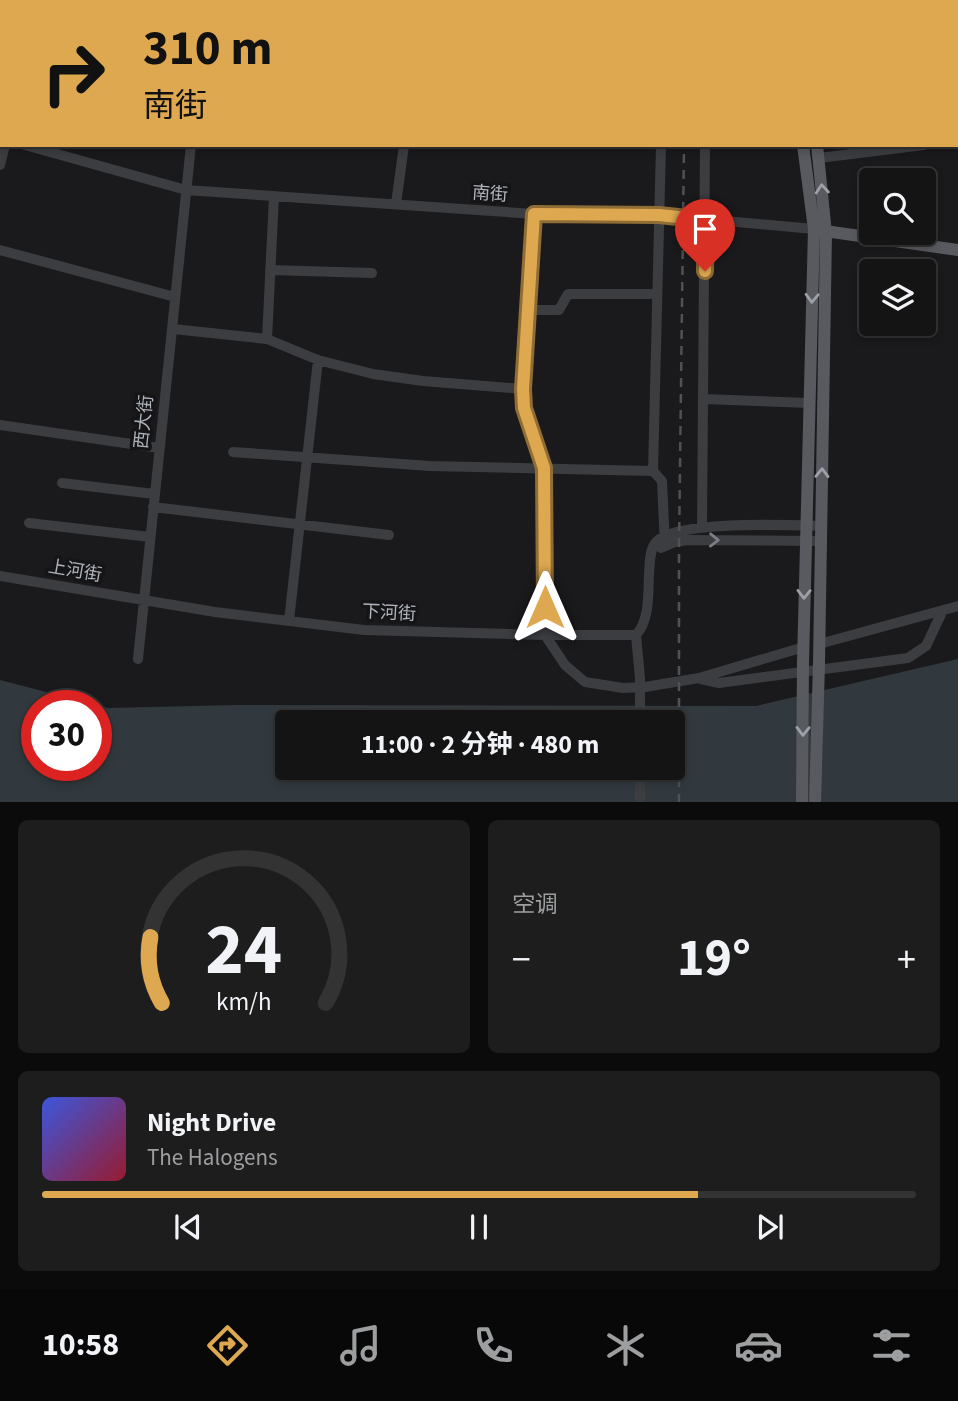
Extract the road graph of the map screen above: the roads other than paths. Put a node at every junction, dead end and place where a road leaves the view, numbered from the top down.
1 (4, 147) edge
2 (32, 147) edge
3 (191, 147) edge
4 (404, 147) edge
5 (661, 147) edge
6 (705, 147) edge
7 (803, 147) edge
8 (893, 147) edge
9 (818, 152) edge
10 (0, 165) edge
11 (186, 190) junction
12 (274, 196) junction
13 (396, 204) junction
14 (534, 214) junction
15 (659, 215) junction
16 (706, 220) junction
17 (820, 231) junction
18 (0, 250) edge
19 (958, 250) edge
20 (270, 270) junction
21 (372, 273) dead end
22 (657, 293) junction
23 (175, 297) junction
24 (529, 310) junction
25 (173, 329) junction
26 (267, 339) junction
27 (318, 360) junction
28 (523, 389) junction
29 (703, 399) junction
30 (808, 403) junction
31 (0, 425) edge
32 (159, 448) junction
33 (233, 452) dead end
34 (307, 457) junction
35 (544, 468) junction
36 (653, 471) junction
37 (62, 483) dead end
38 (154, 494) junction
39 (153, 507) junction
40 (29, 523) dead end
41 (300, 524) junction
42 (805, 526) junction
43 (821, 526) junction
44 (702, 527) junction
45 (389, 535) dead end
46 (150, 537) junction
47 (805, 541) junction
48 (821, 541) junction
49 (664, 542) junction
50 (0, 576) edge
51 (143, 600) junction
52 (958, 606) edge
53 (943, 610) junction
54 (289, 621) junction
55 (545, 635) junction
56 (636, 635) junction
57 (819, 644) junction
58 (804, 647) junction
59 (138, 659) dead end
60 (699, 678) junction
61 (640, 710) edge
62 (640, 780) edge
63 (640, 802) edge
64 (802, 802) edge
65 (815, 802) edge

1 - 10 street
2 - 11 street, 南街
3 - 11 street, 西大街
4 - 13 street
5 - 15 street
6 - 16 street
7 - 17 main road
8 - 9 street
17 -> 9 main road
11 - 12 street, 南街
11 - 23 street, 西大街
12 - 13 street, 南街
12 - 20 street
13 - 14 street, 南街
14 - 15 street, 南街
14 - 24 street
15 - 16 street, 南街
15 - 22 street
16 - 17 street, 南街
16 - 29 street
17 - 19 main road, 南街
17 -> 30 main road
43 -> 17 main road
18 - 23 street
20 - 21 street
20 - 26 street
22 - 24 street
22 - 36 street
23 - 25 street, 西大街
24 - 28 street
25 - 26 street
25 - 32 street, 西大街
26 - 27 street
27 - 28 street
27 - 34 street
28 - 35 street
29 - 30 street
29 - 44 street
30 - 42 main road
31 - 32 street
32 - 38 street, 西大街
33 - 34 street
34 - 35 street
34 - 41 street
35 - 36 street
35 - 55 street
36 - 49 street
37 - 38 street
38 - 39 street, 西大街
39 - 41 street
39 - 46 street, 西大街
40 - 46 street
41 - 45 street
41 - 54 street
42 - 43 street
42 - 44 street
42 - 47 main road
43 - 48 main road
44 - 49 street
46 - 51 street, 西大街
47 - 48 street
49 -> 47 street
47 -> 58 main road
48 - 57 main road
49 - 56 street
50 - 51 street, 上河街
51 - 54 street, 下河街
51 - 59 street, 西大街
52 - 53 street
53 - 57 street
53 - 60 street
54 - 55 street, 下河街
55 - 56 street, 下河街
55 - 60 street
56 - 61 street, bridge
57 - 65 main road, bridge
58 - 60 street
58 -> 64 main road, bridge
62 - 63 street

